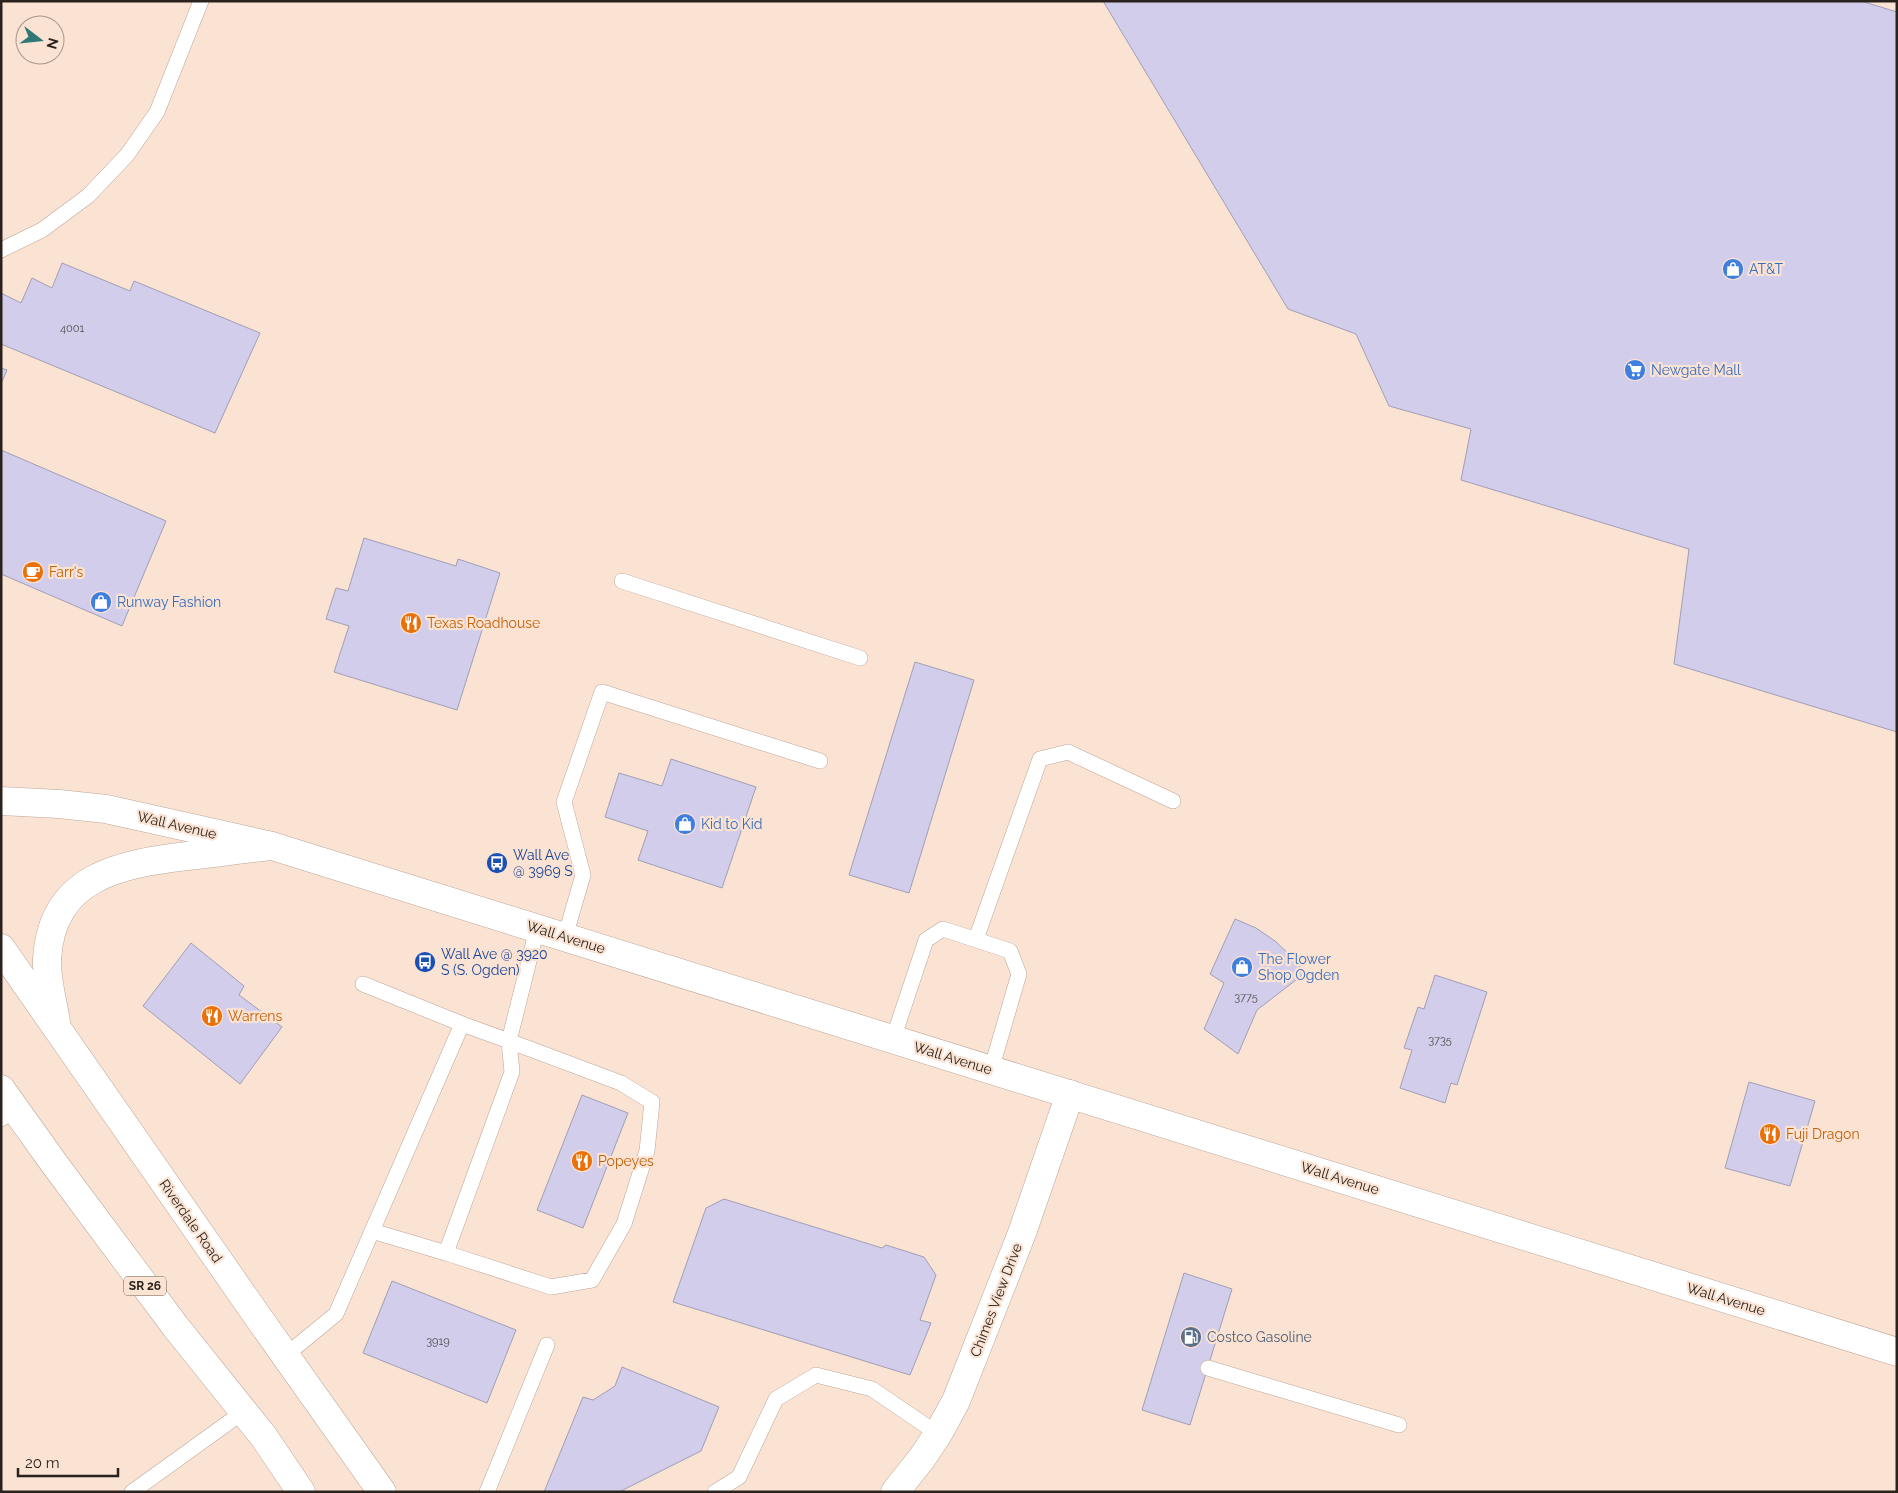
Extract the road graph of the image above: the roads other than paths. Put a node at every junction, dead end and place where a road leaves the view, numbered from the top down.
1 (201, 1) edge
2 (1, 250) edge
3 (622, 581) dead end
4 (860, 658) dead end
5 (820, 761) dead end
6 (1, 801) edge
7 (1173, 801) dead end
8 (270, 846) junction
9 (537, 928) junction
10 (565, 937) junction
11 (976, 939) junction
12 (1, 948) edge
13 (363, 984) dead end
14 (462, 1024) junction
15 (57, 1029) junction
16 (893, 1039) junction
17 (509, 1041) junction
18 (991, 1070) junction
19 (1070, 1094) junction
20 (6, 1106) edge
21 (372, 1231) junction
22 (446, 1253) junction
23 (547, 1345) dead end
24 (1897, 1352) edge
25 (286, 1355) junction
26 (1208, 1368) dead end
27 (244, 1412) junction
28 (1399, 1425) dead end
29 (938, 1434) junction
30 (132, 1492) edge
31 (301, 1492) edge
32 (382, 1492) edge
33 (487, 1492) edge
34 (714, 1492) edge
35 (895, 1492) edge

1 - 2 lane
3 - 4 lane
5 - 10 lane
6 - 8 main road, Wall Avenue
7 - 11 lane
8 - 9 main road, Wall Avenue
8 - 15 main road
9 - 10 main road, Wall Avenue
9 - 17 lane
10 - 16 main road, Wall Avenue
11 - 16 lane
11 - 18 lane
12 - 15 main road, Riverdale Road
13 - 14 lane
14 - 17 lane
14 - 21 lane
15 - 25 main road, Riverdale Road
16 - 18 main road, Wall Avenue
17 - 22 lane
17 - 22 lane
18 - 19 main road, Wall Avenue
19 - 24 main road, Wall Avenue
19 - 29 main road, Chimes View Drive
20 - 27 main road, SR 26
21 - 22 lane
21 - 25 lane
23 - 33 lane
25 - 32 main road, Riverdale Road
26 - 28 lane
27 - 30 lane
27 - 31 main road, SR 26
29 - 34 lane
29 - 35 main road, Chimes View Drive

